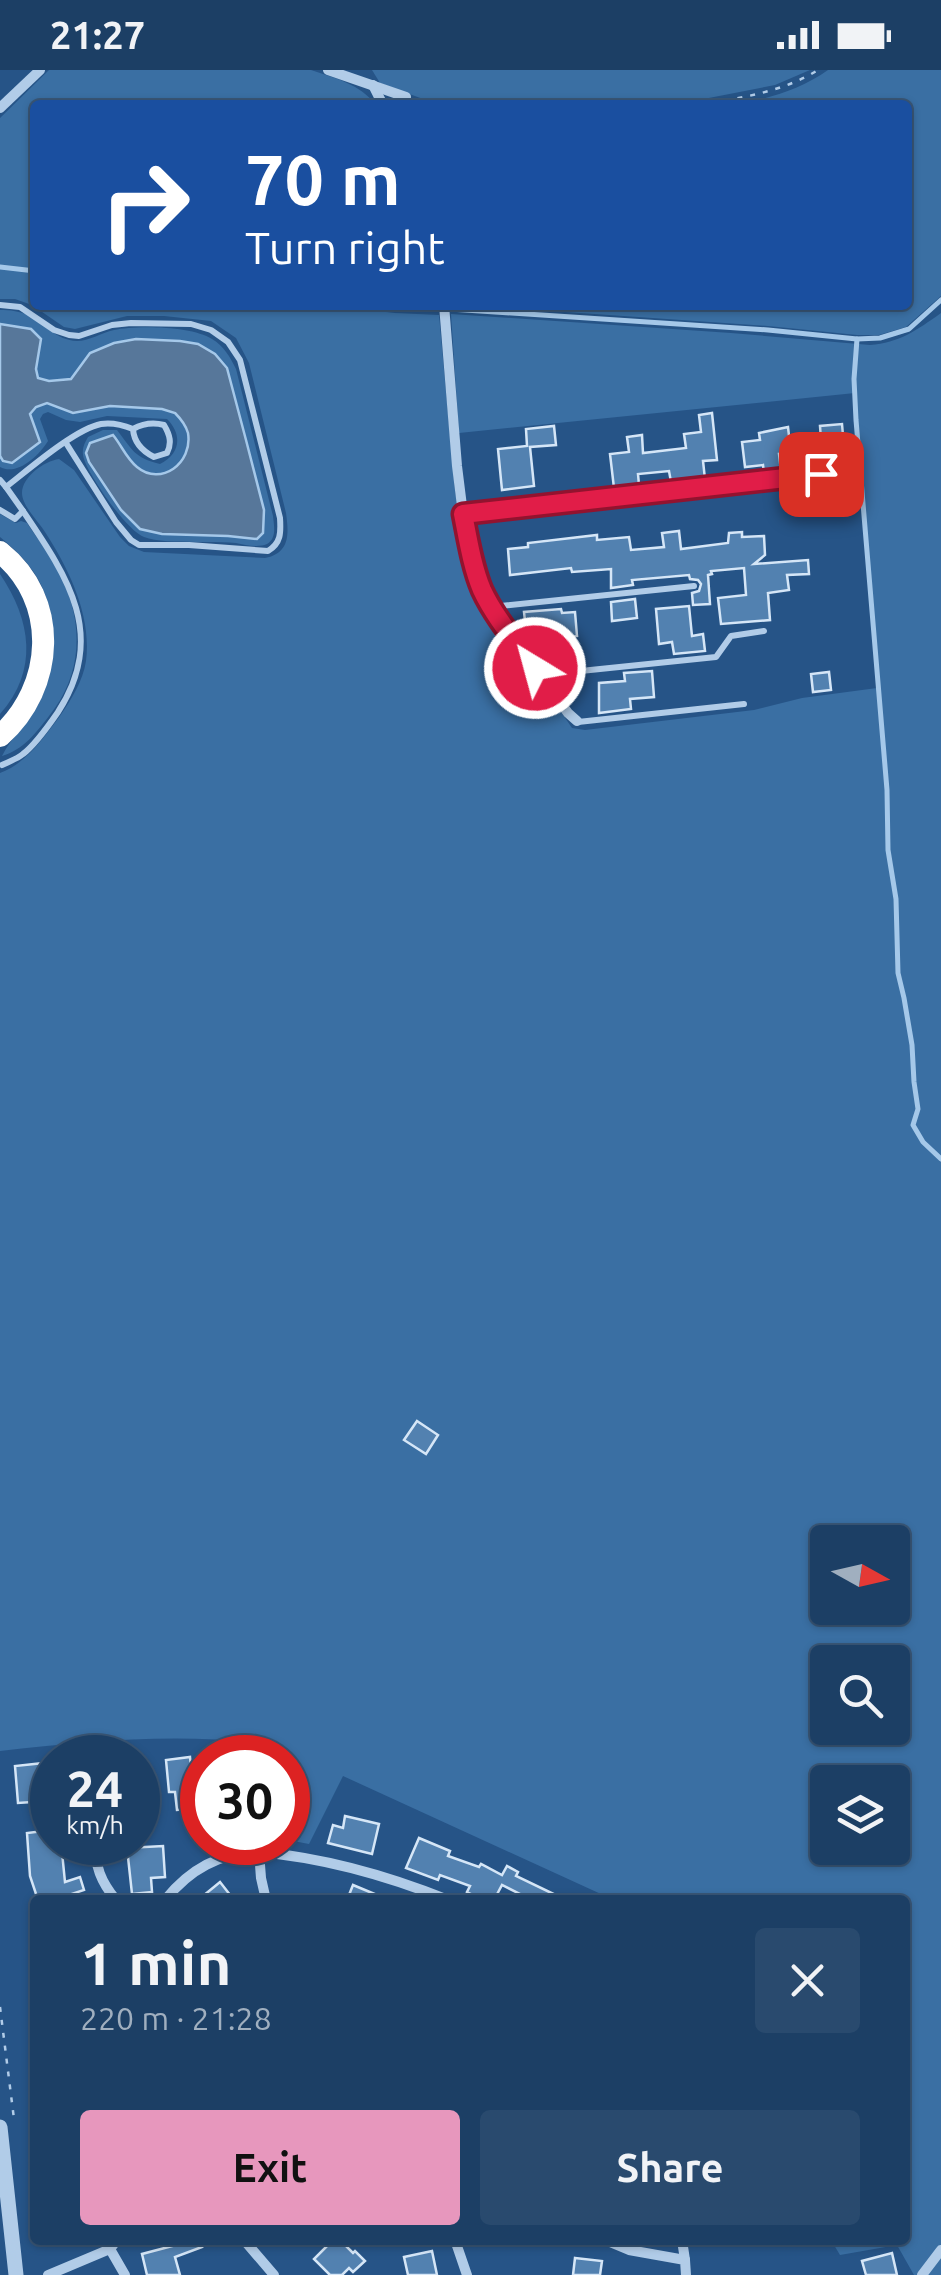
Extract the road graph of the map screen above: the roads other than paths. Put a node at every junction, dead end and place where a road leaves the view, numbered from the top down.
1 (40, 70) edge
2 (328, 70) edge
3 (372, 85) junction
4 (406, 97) dead end
5 (380, 100) edge
6 (0, 108) edge
7 (0, 305) edge
8 (444, 310) edge
9 (134, 429) junction
10 (66, 443) junction
11 (821, 474) dead end
12 (0, 480) edge
13 (6, 487) junction
14 (0, 510) edge
15 (23, 510) junction
16 (463, 514) junction
17 (0, 552) edge
18 (694, 586) dead end
19 (491, 607) junction
20 (764, 631) dead end
21 (541, 676) junction
22 (744, 704) dead end
23 (576, 722) joint
24 (0, 736) edge
25 (2, 765) edge
26 (310, 1858) edge
27 (98, 1865) edge
28 (205, 1865) edge
29 (260, 1865) edge
30 (112, 1895) edge
31 (170, 1895) edge
32 (265, 1895) edge
33 (434, 1895) edge
34 (0, 2127) edge
35 (114, 2245) edge
36 (248, 2245) edge
37 (457, 2245) edge
38 (617, 2245) edge
39 (683, 2245) edge
40 (941, 2250) edge
41 (685, 2260) junction
42 (16, 2275) edge
43 (48, 2275) edge
44 (124, 2275) edge
45 (274, 2275) edge
46 (467, 2275) edge
47 (686, 2275) edge
48 (922, 2275) edge

1 - 6 street
2 - 3 street
3 - 4 street
3 - 5 street
7 - 10 lane
8 - 16 street
9 - 9 lane
9 - 10 lane
10 - 13 lane
11 - 16 lane
12 - 13 lane
13 - 15 lane
14 - 15 lane
15 - 25 lane
16 - 19 street
17 - 24 highway
18 - 19 lane
19 - 21 street
20 - 21 lane
21 - 23 street
22 - 23 lane
26 - 33 street
27 - 30 street
28 - 31 street
29 - 32 street
34 - 42 street
35 - 43 street
35 - 44 street
36 - 45 street
37 - 46 street
38 - 41 street
39 - 41 street
40 - 48 street
41 - 47 street

